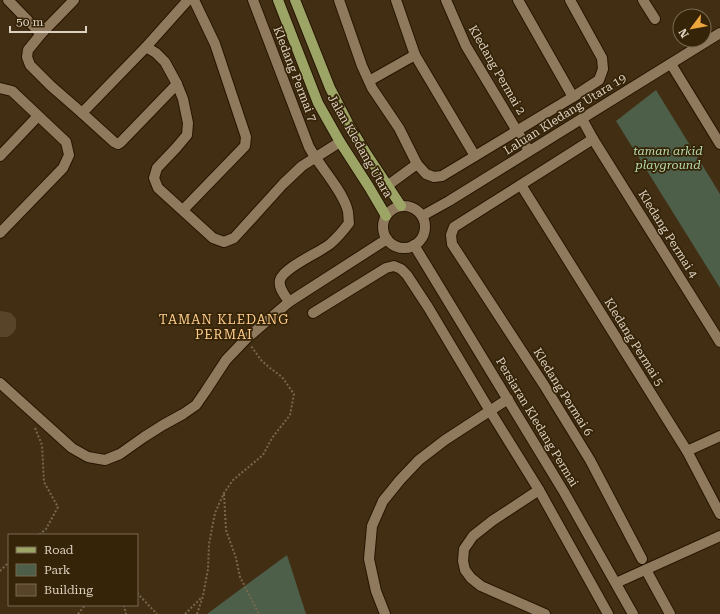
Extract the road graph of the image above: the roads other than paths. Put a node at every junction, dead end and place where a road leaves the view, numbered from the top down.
1 (8, 0) edge
2 (188, 0) edge
3 (194, 0) edge
4 (254, 0) edge
5 (278, 0) edge
6 (296, 0) edge
7 (339, 0) edge
8 (396, 0) edge
9 (446, 0) edge
10 (518, 0) edge
11 (570, 0) edge
12 (643, 0) edge
13 (72, 1) edge
14 (655, 19) dead end
15 (720, 33) edge
16 (41, 34) junction
17 (146, 46) junction
18 (415, 55) junction
19 (671, 64) junction
20 (369, 81) junction
21 (177, 84) junction
22 (0, 88) edge
23 (573, 97) junction
24 (82, 113) junction
25 (38, 116) junction
26 (582, 119) junction
27 (517, 130) junction
28 (593, 139) junction
29 (340, 142) junction
30 (720, 144) edge
31 (530, 151) junction
32 (0, 156) edge
33 (475, 156) junction
34 (315, 157) junction
35 (417, 164) junction
36 (521, 185) junction
37 (387, 186) junction
38 (400, 206) junction
39 (184, 210) junction
40 (386, 216) junction
41 (422, 216) junction
42 (0, 233) edge
43 (387, 240) junction
44 (414, 245) junction
45 (289, 302) junction
46 (313, 314) dead end
47 (720, 342) edge
48 (0, 383) edge
49 (508, 399) junction
50 (490, 411) junction
51 (720, 436) edge
52 (687, 451) junction
53 (539, 490) junction
54 (720, 514) edge
55 (720, 536) edge
56 (642, 559) dead end
57 (646, 570) junction
58 (616, 583) junction
59 (385, 614) edge
60 (545, 614) edge
61 (608, 614) edge
62 (633, 614) edge
63 (670, 614) edge

1 - 16 street
2 - 17 street
3 - 39 street
4 - 34 street, Kledang Permai 7
5 - 29 main road, Jalan Kledang Utara
6 - 37 main road, Jalan Kledang Utara
7 - 20 street
8 - 18 street
9 - 27 street, Kledang Permai 2
10 - 23 street
11 - 23 street
12 - 14 street
13 - 16 street
15 - 19 street, Laluan Kledang Utara 19
16 - 24 street
17 - 21 street
17 - 24 street
18 - 20 street
18 - 33 street
19 - 26 street, Laluan Kledang Utara 19
19 - 30 street
20 - 35 street
21 - 24 street
21 - 39 street
22 - 25 street
23 - 27 street
25 - 32 street
25 - 42 street
26 - 28 street, Kledang Permai 4
26 - 31 street, Laluan Kledang Utara 19
27 - 31 street, Kledang Permai 2
27 - 33 street
28 - 36 street
28 - 47 street, Kledang Permai 4
29 - 34 street
29 - 40 main road, Jalan Kledang Utara
31 - 41 street, Laluan Kledang Utara 19
33 - 35 street
34 - 39 street
34 - 45 street, Kledang Permai 7
35 - 37 street
36 - 52 street, Kledang Permai 5
36 - 56 street, Kledang Permai 6
37 - 38 main road, Jalan Kledang Utara
38 - 40 street
38 - 41 street
40 - 43 street
41 - 44 street
43 - 44 street
43 - 45 street
44 - 49 street, Persiaran Kledang Permai
45 - 48 street
46 - 50 street
49 - 50 street
49 - 58 street, Persiaran Kledang Permai
50 - 53 street
50 - 59 street
51 - 52 street
52 - 54 street, Kledang Permai 5
53 - 60 street
53 - 61 street
55 - 57 street
57 - 58 street
57 - 63 street
58 - 62 street, Persiaran Kledang Permai

